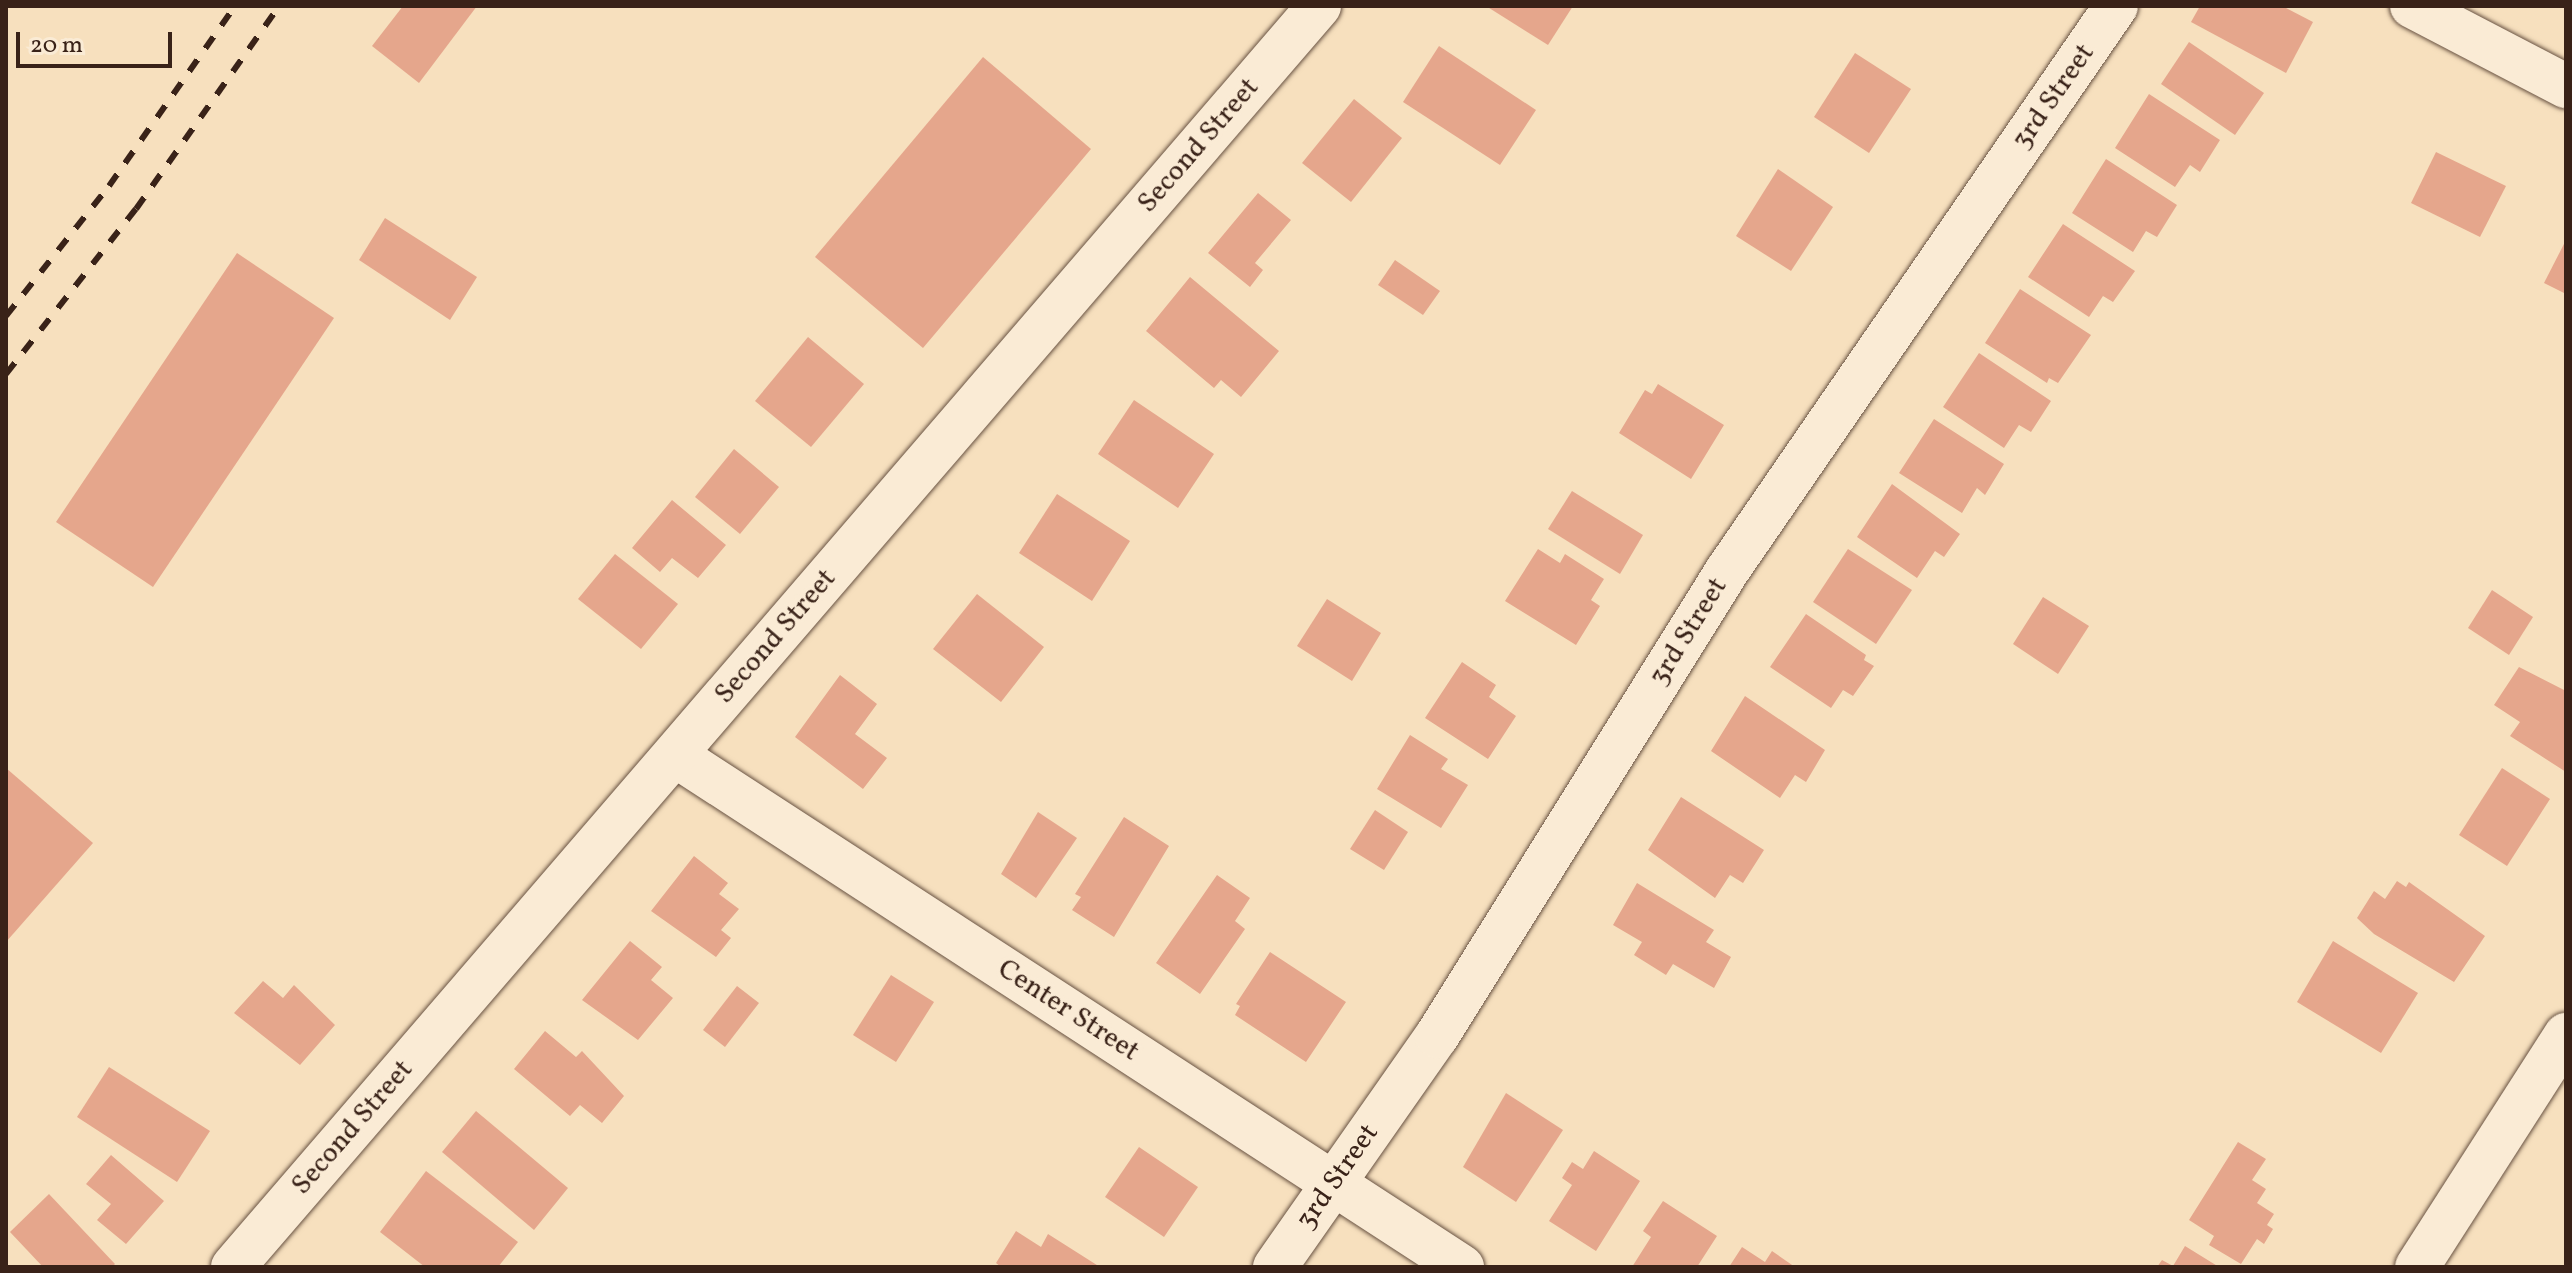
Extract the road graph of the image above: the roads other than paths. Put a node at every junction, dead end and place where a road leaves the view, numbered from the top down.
1 (1319, 6) edge
2 (2116, 6) edge
3 (2412, 6) edge
4 (2566, 86) edge
5 (675, 755) junction
6 (2566, 1035) edge
7 (1333, 1184) junction
8 (233, 1267) edge
9 (1275, 1267) edge
10 (1462, 1267) edge
11 (2417, 1267) edge

1 - 5 street, Second Street
2 - 7 street, 3rd Street
3 - 4 street
5 - 7 street, Center Street
5 - 8 street, Second Street
6 - 11 street
7 - 9 street, 3rd Street
7 - 10 street, Center Street

